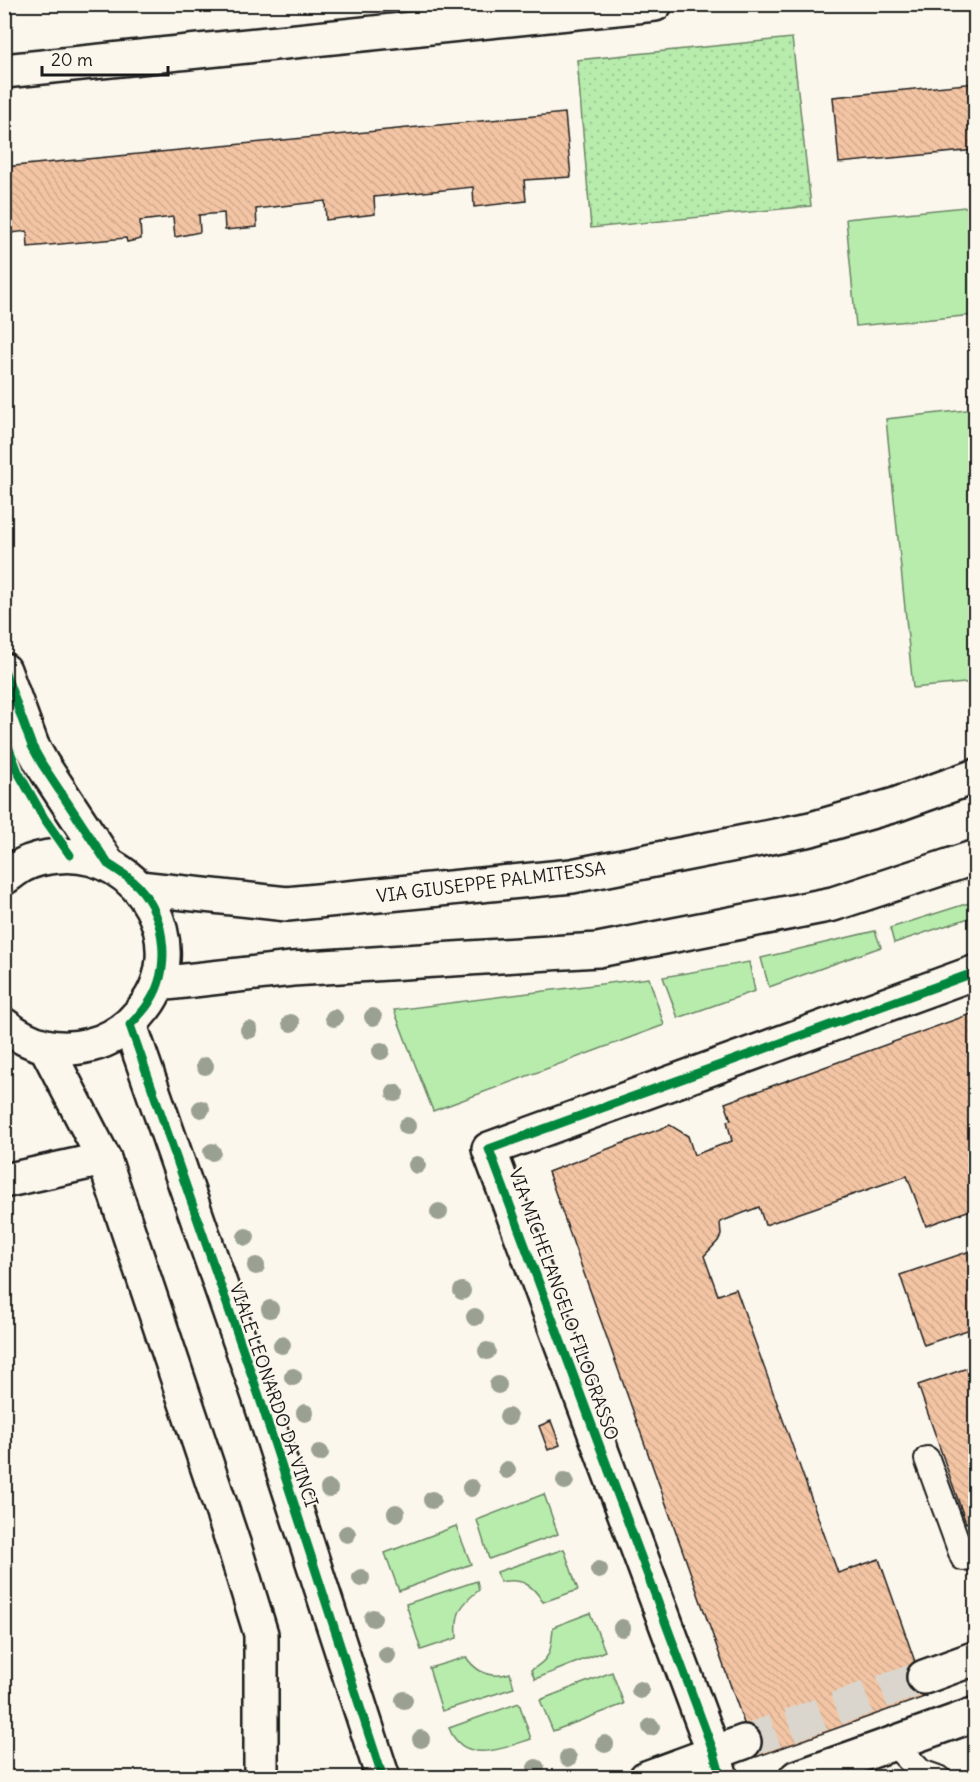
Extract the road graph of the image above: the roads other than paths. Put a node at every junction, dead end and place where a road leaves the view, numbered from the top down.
1 (655, 4) edge
2 (4, 71) edge
3 (4, 670) edge
4 (975, 776) edge
5 (975, 857) edge
6 (108, 864) junction
7 (4, 878) edge
8 (140, 888) junction
9 (975, 972) edge
10 (158, 984) junction
11 (130, 1025) junction
12 (4, 1026) edge
13 (46, 1047) junction
14 (104, 1159) junction
15 (4, 1181) edge
16 (927, 1459) dead end
17 (975, 1556) edge
18 (975, 1658) edge
19 (924, 1677) tunnel mouth
20 (975, 1714) edge
21 (744, 1742) tunnel mouth
22 (893, 1743) junction
23 (717, 1765) edge
24 (261, 1778) edge
25 (383, 1778) edge
26 (646, 1778) edge
27 (796, 1778) edge
28 (938, 1778) edge

1 - 2 street
3 - 6 street
4 - 8 street, VIA GIUSEPPE PALMITESSA
5 - 10 street
6 - 7 street
6 - 8 street
8 - 10 street
9 - 23 street, VIA MICHELANGELO FILOGRASSO
10 - 11 street
11 - 13 street
11 - 25 street, VIALE LEONARDO DA VINCI
12 - 13 street
13 - 14 street
14 - 15 street
14 - 24 street
16 - 17 lane
18 - 19 street
20 - 22 street
21 - 23 street
22 - 27 street
22 - 28 lane
23 - 26 street

